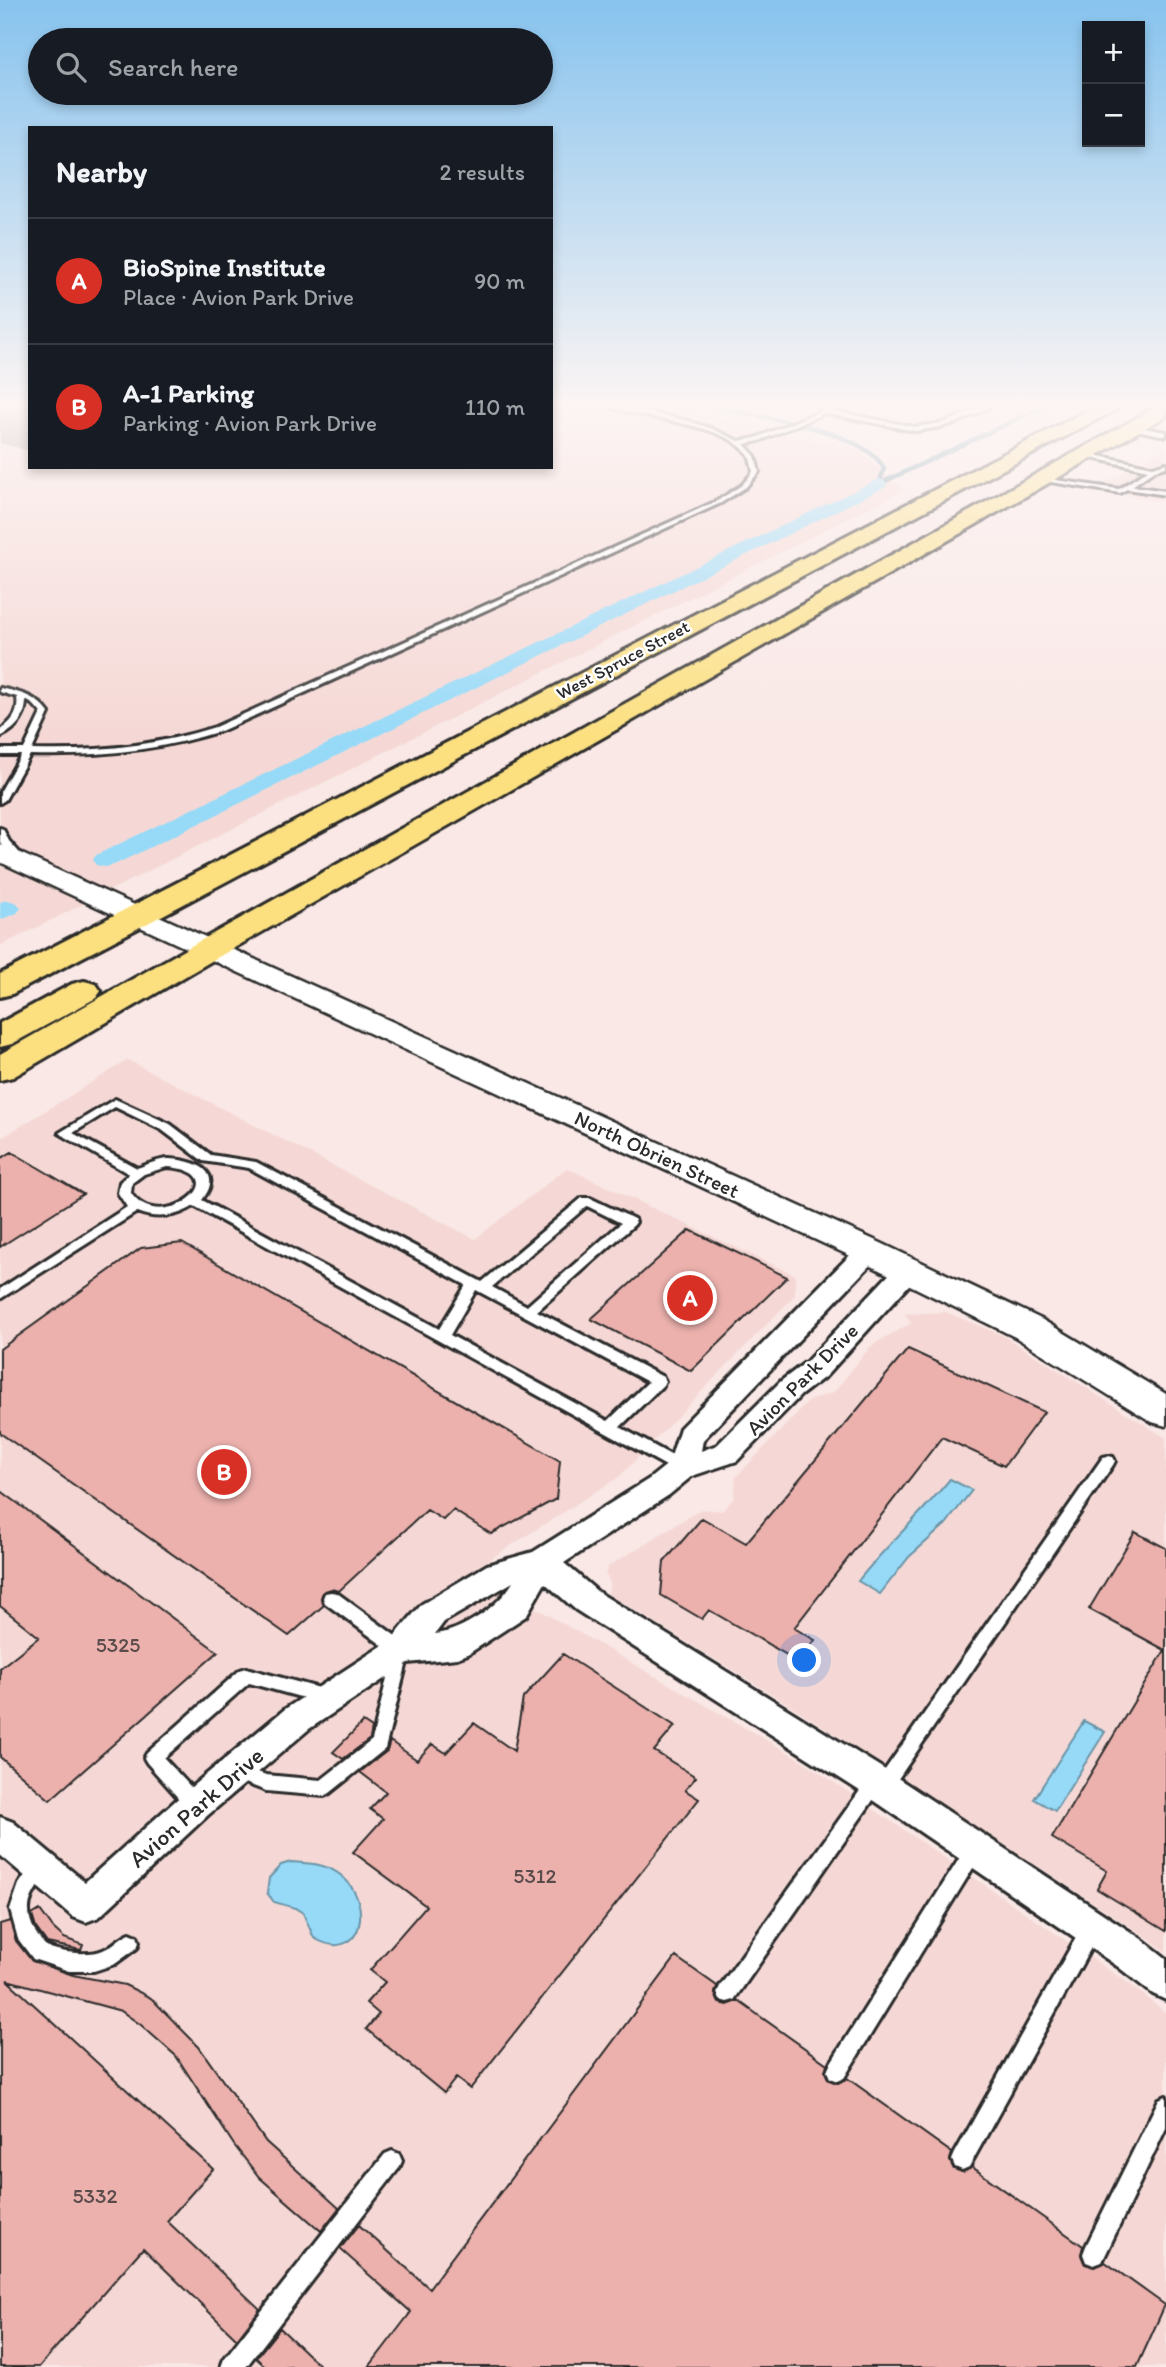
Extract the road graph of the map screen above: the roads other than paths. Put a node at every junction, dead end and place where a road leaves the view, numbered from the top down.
1 (689, 515) edge
2 (898, 515) edge
3 (976, 515) edge
4 (0, 690) edge
5 (21, 696) junction
6 (0, 734) edge
7 (0, 752) edge
8 (27, 752) junction
9 (0, 800) edge
10 (0, 831) edge
11 (0, 852) edge
12 (26, 864) junction
13 (136, 916) junction
14 (195, 943) junction
15 (0, 987) edge
16 (0, 1038) edge
17 (0, 1069) edge
18 (207, 1158) junction
19 (193, 1167) junction
20 (137, 1173) junction
21 (195, 1201) junction
22 (134, 1208) junction
23 (869, 1251) junction
24 (909, 1269) junction
25 (478, 1286) junction
26 (0, 1295) edge
27 (528, 1312) junction
28 (442, 1336) junction
29 (1166, 1412) edge
30 (610, 1428) junction
31 (1108, 1461) dead end
32 (682, 1468) junction
33 (542, 1562) junction
34 (331, 1598) dead end
35 (402, 1650) junction
36 (329, 1698) junction
37 (235, 1772) junction
38 (879, 1785) junction
39 (196, 1804) junction
40 (0, 1833) edge
41 (975, 1849) junction
42 (41, 1867) junction
43 (1092, 1927) junction
44 (130, 1942) dead end
45 (1166, 1981) edge
46 (727, 1993) dead end
47 (836, 2071) dead end
48 (1166, 2106) edge
49 (962, 2160) dead end
50 (392, 2161) dead end
51 (1094, 2254) dead end
52 (232, 2367) edge

1 - 8 lane
2 - 13 main road, West Spruce Street
3 - 14 main road
4 - 5 lane
5 - 6 lane
5 - 8 lane
7 - 8 lane
8 - 9 lane
10 - 12 lane
11 - 12 street, North Obrien Street
12 - 13 street, North Obrien Street
13 - 14 street, North Obrien Street
13 - 15 main road, West Spruce Street
14 - 16 main road
14 - 17 main road
14 - 23 street, North Obrien Street
18 - 19 lane
18 - 20 lane
18 - 25 lane
19 - 20 lane
19 - 21 lane
20 - 22 lane
21 - 22 lane
21 - 28 lane
22 - 26 lane
23 - 24 street, North Obrien Street
23 - 32 street, Avion Park Drive
24 - 29 street, North Obrien Street
24 - 32 street, Avion Park Drive
25 - 27 lane
25 - 27 lane
25 - 28 lane
27 - 30 lane
28 - 30 lane
30 - 32 lane
31 - 38 lane
32 - 33 street, Avion Park Drive
33 - 35 street, Avion Park Drive
33 - 38 street
34 - 35 lane
35 - 36 street, Avion Park Drive
35 - 37 lane
36 - 37 street, Avion Park Drive
36 - 39 lane
37 - 39 street, Avion Park Drive
38 - 41 street
38 - 46 lane
39 - 42 street, Avion Park Drive
40 - 42 street, Avion Park Drive
41 - 43 street
41 - 47 lane
42 - 44 lane
43 - 45 street
43 - 49 lane
48 - 51 lane
50 - 52 lane

